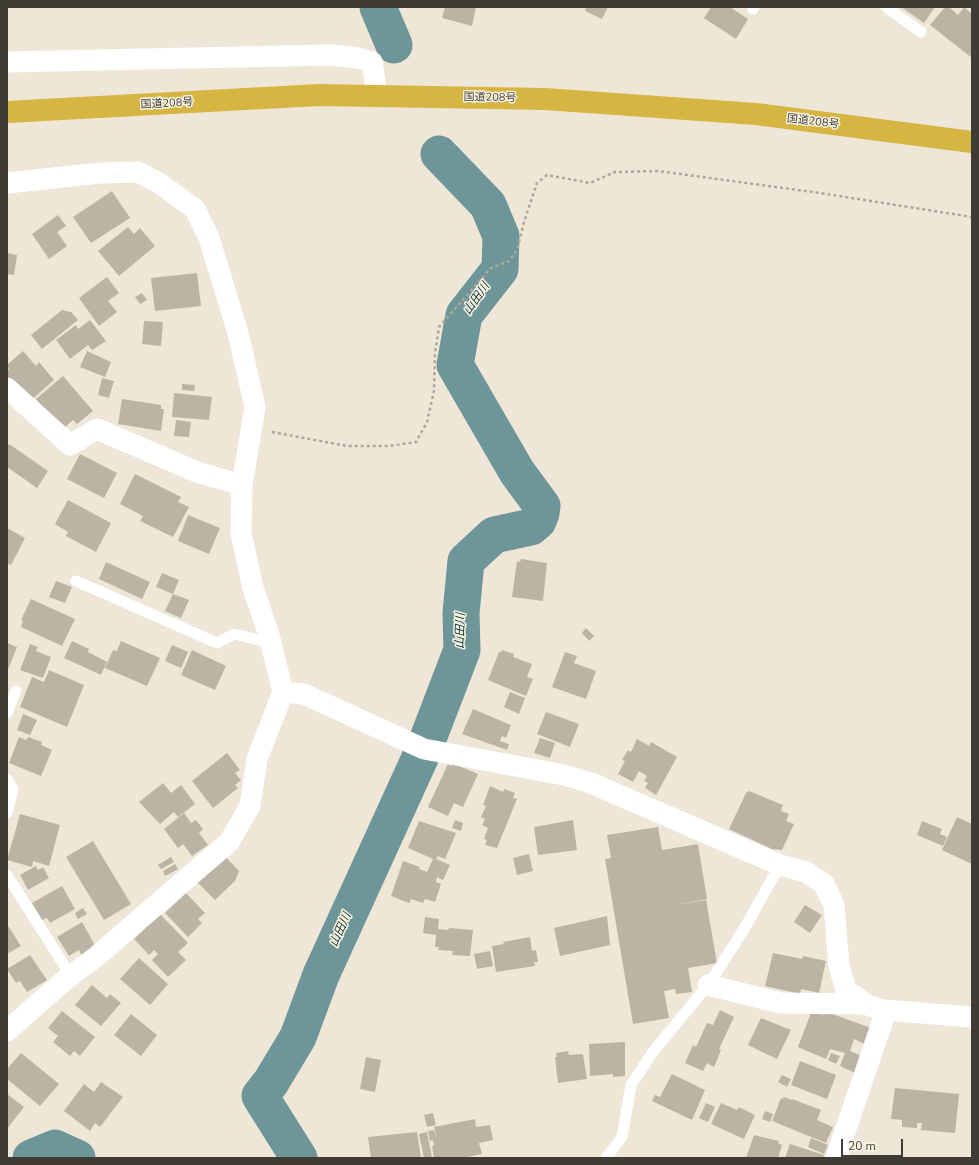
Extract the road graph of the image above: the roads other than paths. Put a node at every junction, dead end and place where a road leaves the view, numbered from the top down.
1 (886, 7) edge
2 (921, 32) dead end
3 (7, 62) edge
4 (377, 96) junction
5 (7, 112) edge
6 (972, 142) edge
7 (7, 183) edge
8 (7, 388) edge
9 (242, 485) junction
10 (76, 581) dead end
11 (271, 643) junction
12 (16, 691) dead end
13 (283, 692) junction
14 (7, 713) edge
15 (7, 779) edge
16 (7, 814) edge
17 (780, 865) junction
18 (7, 875) edge
19 (11, 890) edge
20 (71, 976) junction
21 (708, 985) junction
22 (865, 1004) junction
23 (886, 1011) junction
24 (972, 1017) edge
25 (7, 1031) edge
26 (606, 1158) edge
27 (836, 1158) edge

1 - 2 lane
3 - 4 street
4 - 5 highway, 国道208号
4 - 6 highway, 国道208号
7 - 9 street
8 - 9 street
9 - 11 street
10 - 11 lane
11 - 13 street
12 - 14 lane
13 - 17 street
13 - 20 street
15 - 16 lane
17 - 21 lane
17 - 22 street
18 - 19 lane
19 - 20 lane
20 - 25 street
21 - 22 street
21 - 26 lane
22 - 23 street
23 - 24 street
23 - 27 street

